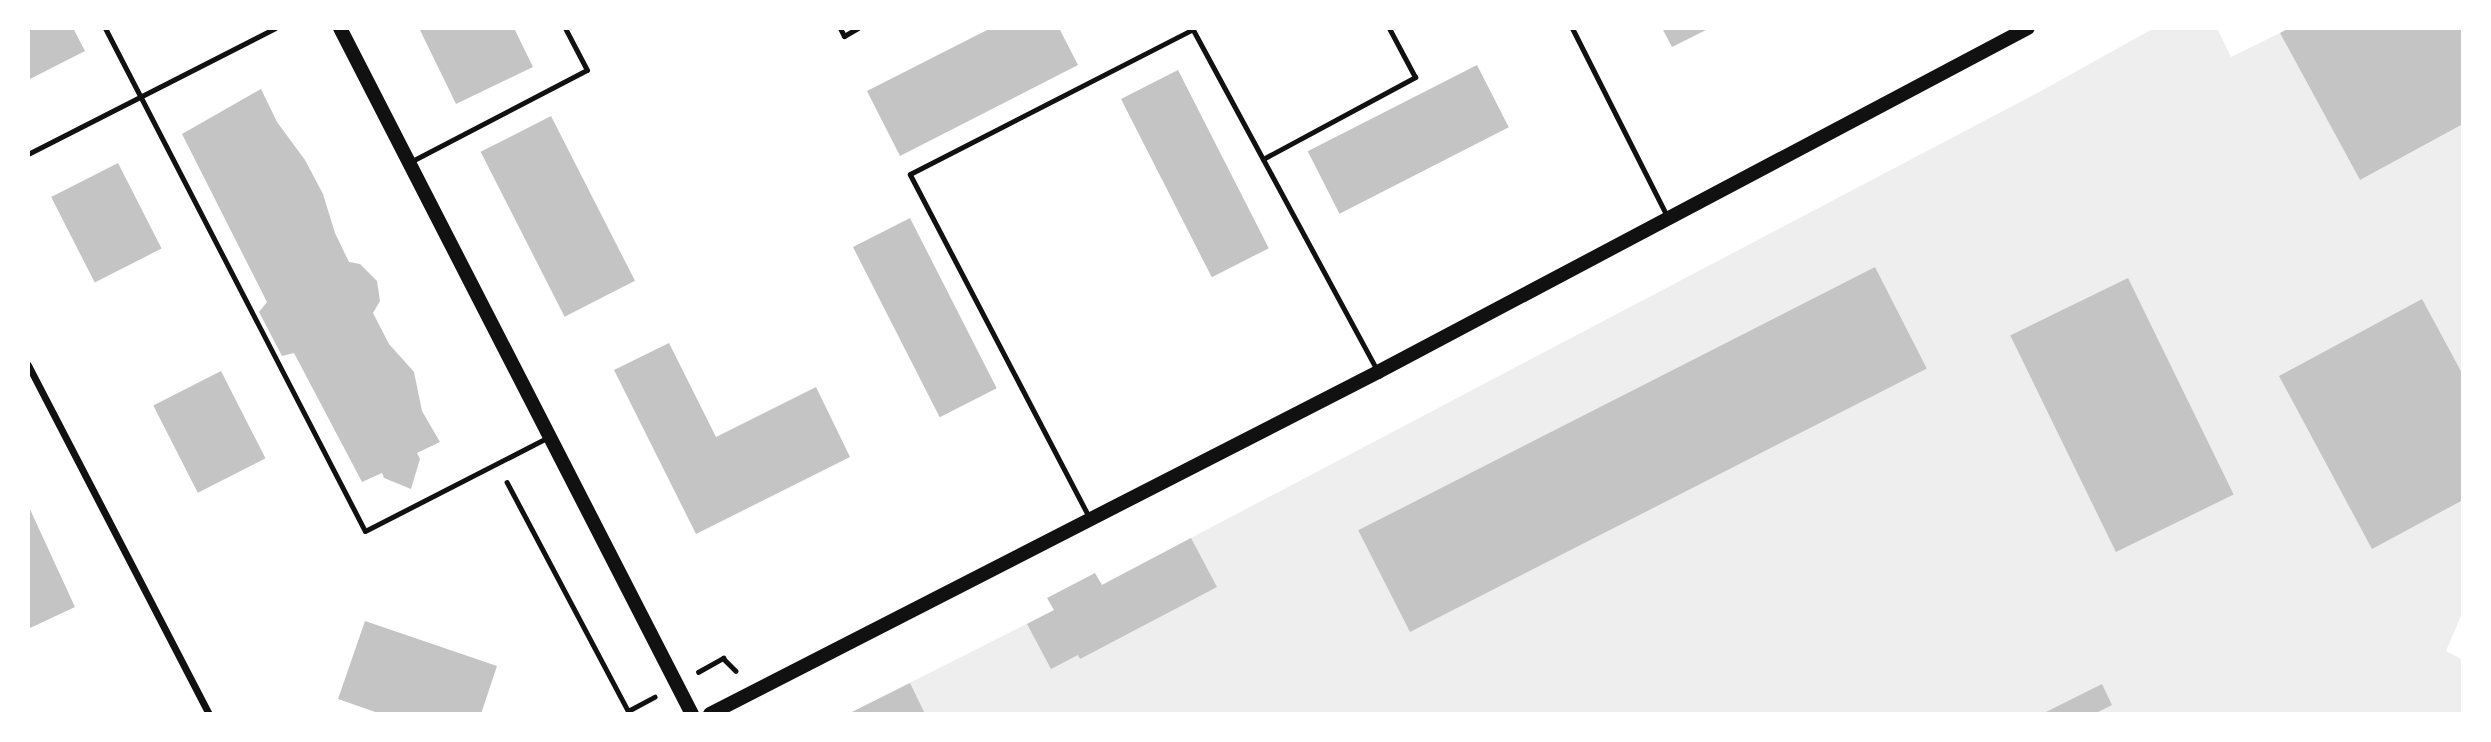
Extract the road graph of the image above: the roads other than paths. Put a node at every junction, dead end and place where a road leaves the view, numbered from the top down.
1 (105, 28) edge
2 (275, 28) edge
3 (340, 28) edge
4 (565, 28) edge
5 (840, 28) edge
6 (858, 28) edge
7 (1193, 28) edge
8 (1389, 28) edge
9 (1572, 28) edge
10 (2028, 28) edge
11 (140, 95) junction
12 (28, 154) edge
13 (1263, 159) junction
14 (409, 163) junction
15 (1668, 219) junction
16 (28, 365) edge
17 (1378, 372) junction
18 (550, 436) junction
19 (1090, 519) junction
20 (209, 714) edge
21 (692, 714) edge
22 (710, 714) edge

1 - 11 lane
2 - 11 lane
3 - 14 main road
4 - 14 lane
5 - 6 lane
7 - 13 lane
7 - 19 lane
8 - 13 lane
9 - 15 lane
10 - 15 main road
11 - 12 lane
11 - 18 lane
13 - 17 lane
14 - 18 main road
15 - 17 main road
16 - 20 street
17 - 19 main road
18 - 21 main road
19 - 22 main road

